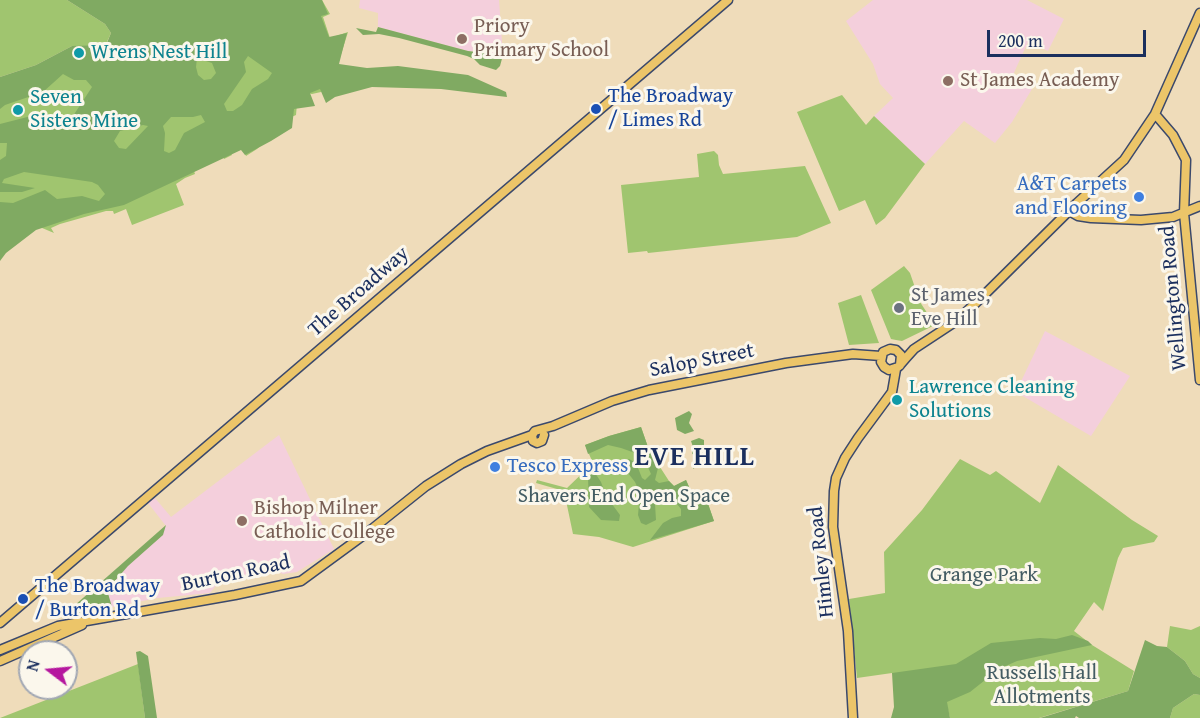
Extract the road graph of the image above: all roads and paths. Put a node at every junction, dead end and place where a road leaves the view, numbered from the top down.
1 (728, 0) edge
2 (1200, 13) edge
3 (1155, 114) junction
4 (1200, 206) edge
5 (1069, 210) junction
6 (1184, 213) junction
7 (914, 349) junction
8 (899, 352) junction
9 (881, 359) junction
10 (895, 368) junction
11 (1200, 380) edge
12 (529, 437) joint
13 (96, 618) junction
14 (0, 625) edge
15 (49, 640) edge
16 (18, 646) edge
17 (0, 652) edge
18 (18, 654) edge
19 (0, 661) edge
20 (853, 718) edge

1 - 14 main road, The Broadway
2 - 3 main road
3 - 5 main road
3 - 6 main road, Wellington Road
4 - 6 main road
5 - 6 main road
5 - 7 main road
6 - 11 main road, Wellington Road
7 - 8 main road
7 - 10 main road
8 - 9 main road
8 - 10 main road
9 - 10 main road
9 - 12 main road, Salop Street
10 - 20 main road, Himley Road
12 - 13 main road, Burton Road
13 - 15 main road, Burton Road
13 - 17 main road, Burton Road
16 - 17 main road
18 - 19 main road, Burton Road

